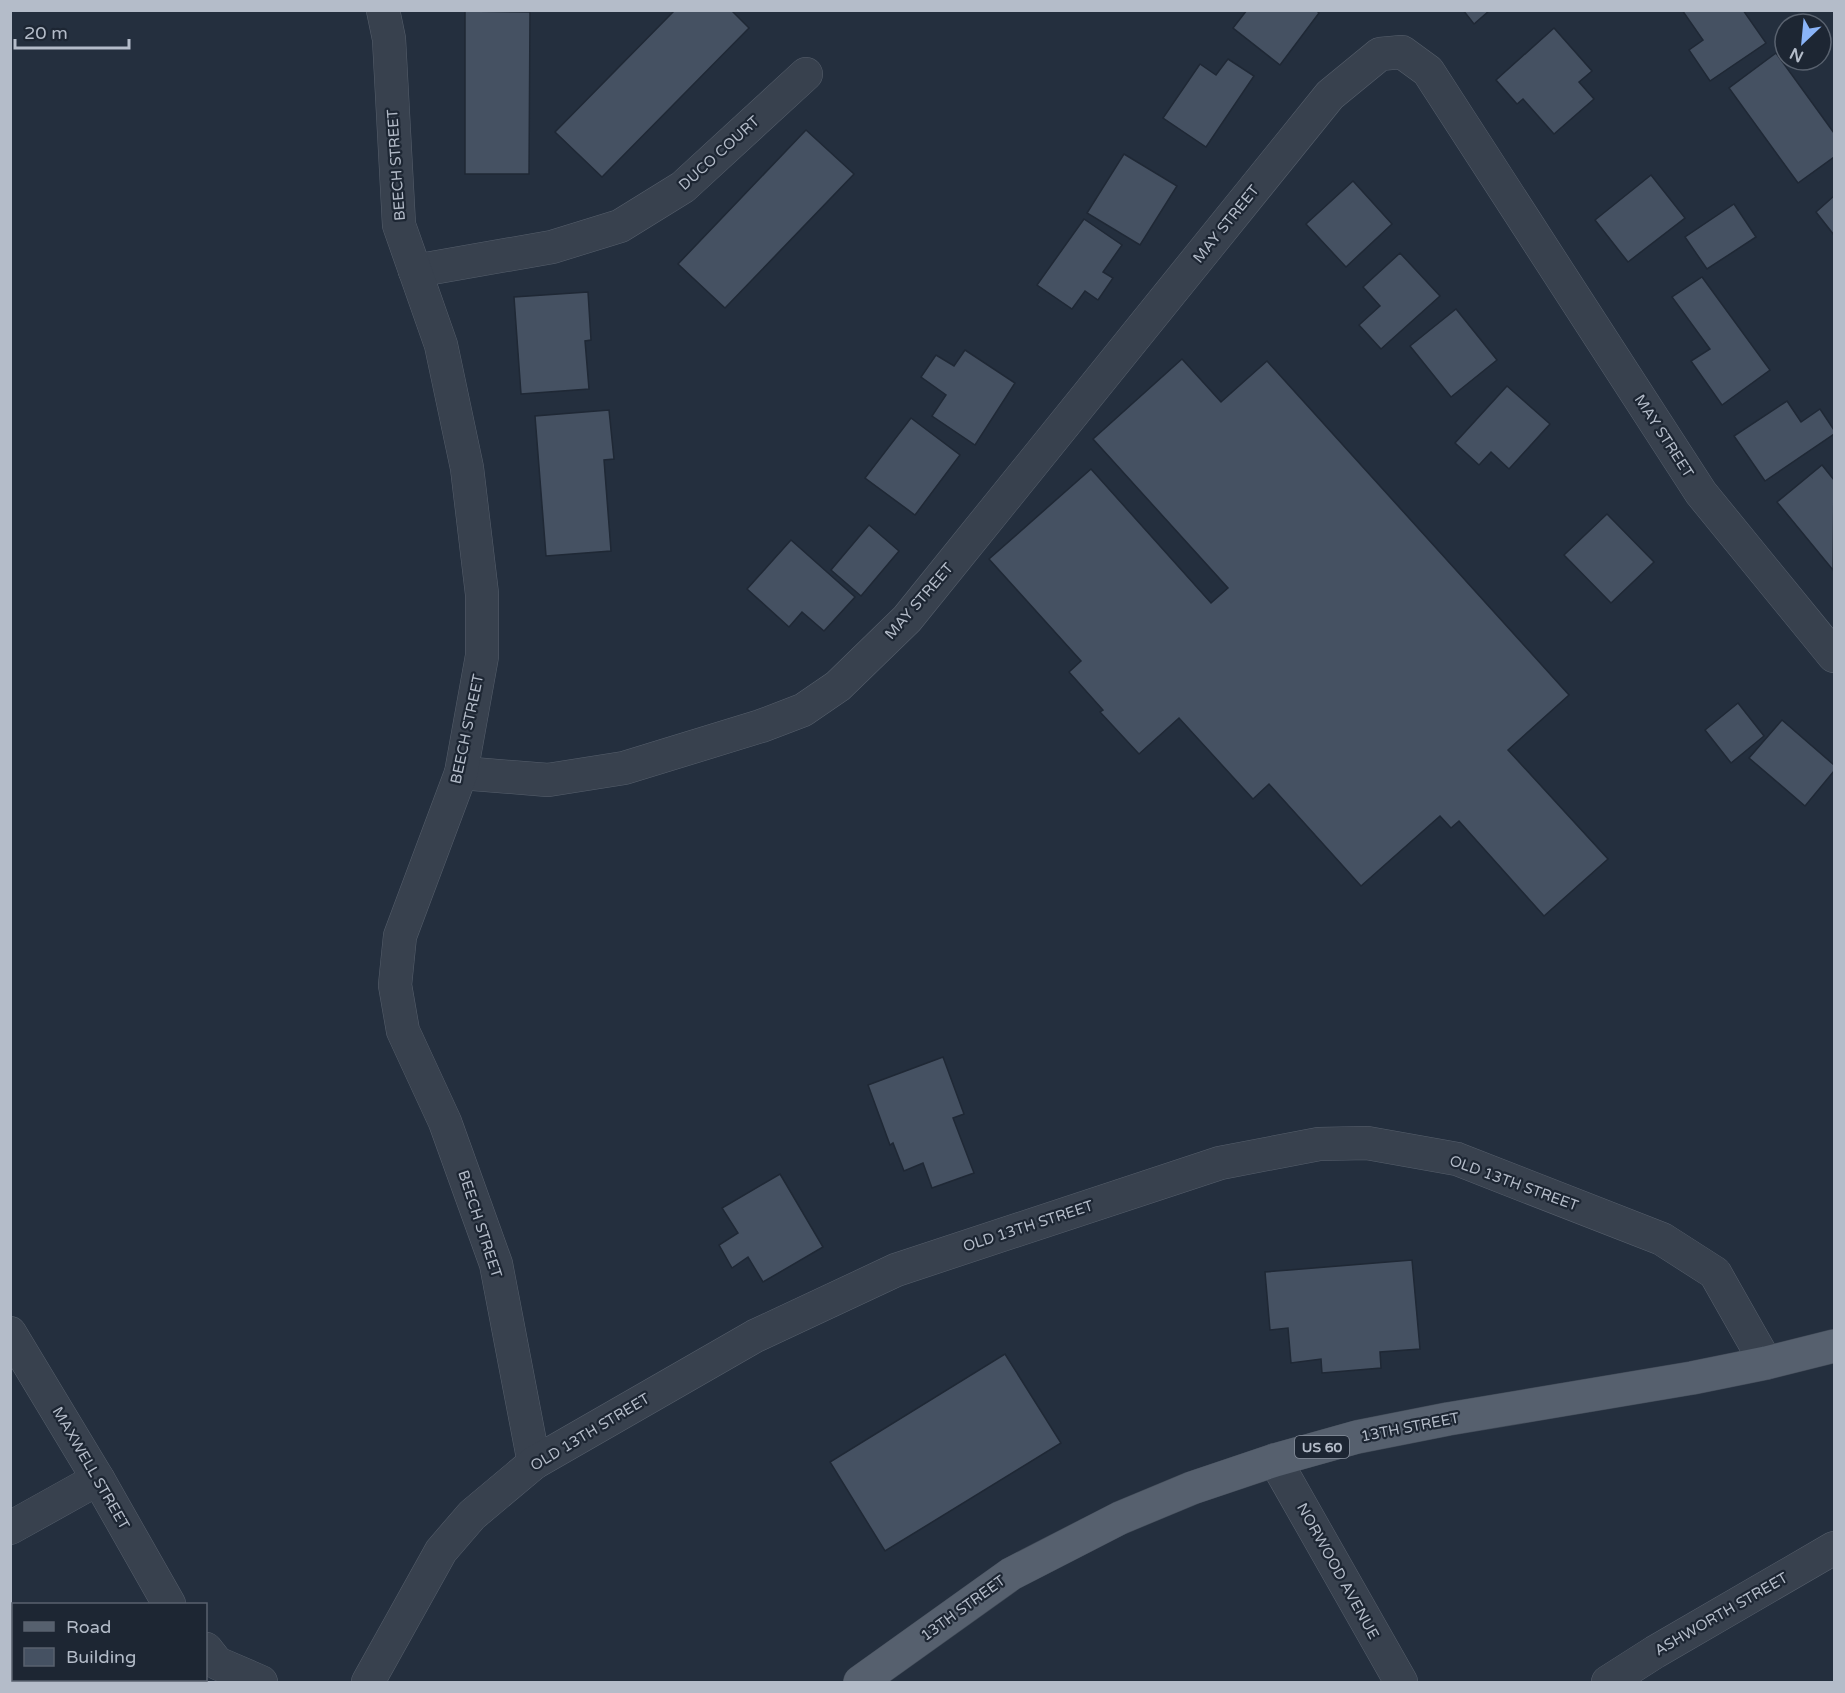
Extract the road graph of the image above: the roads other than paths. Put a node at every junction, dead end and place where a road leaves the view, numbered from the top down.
1 (383, 10) edge
2 (806, 74) dead end
3 (415, 272) junction
4 (1834, 656) edge
5 (461, 773) junction
6 (10, 1333) edge
7 (1834, 1346) edge
8 (1766, 1363) junction
9 (1275, 1460) junction
10 (534, 1462) junction
11 (98, 1479) junction
12 (10, 1528) edge
13 (1834, 1548) edge
14 (168, 1603) edge
15 (207, 1650) edge
16 (261, 1683) edge
17 (368, 1683) edge
18 (860, 1683) edge
19 (1401, 1683) edge
20 (1608, 1683) edge

1 - 3 street, BEECH STREET
2 - 3 street, DUCO COURT
3 - 5 street, BEECH STREET
4 - 5 street, MAY STREET
5 - 10 street, BEECH STREET
6 - 11 street, MAXWELL STREET
7 - 8 main road, 13TH STREET / US 60
8 - 9 main road, 13TH STREET / US 60
8 - 10 street, OLD 13TH STREET
9 - 18 main road, 13TH STREET / US 60
9 - 19 street, NORWOOD AVENUE
10 - 17 street, OLD 13TH STREET
11 - 12 street
11 - 14 street, MAXWELL STREET
13 - 20 street, ASHWORTH STREET
15 - 16 street

